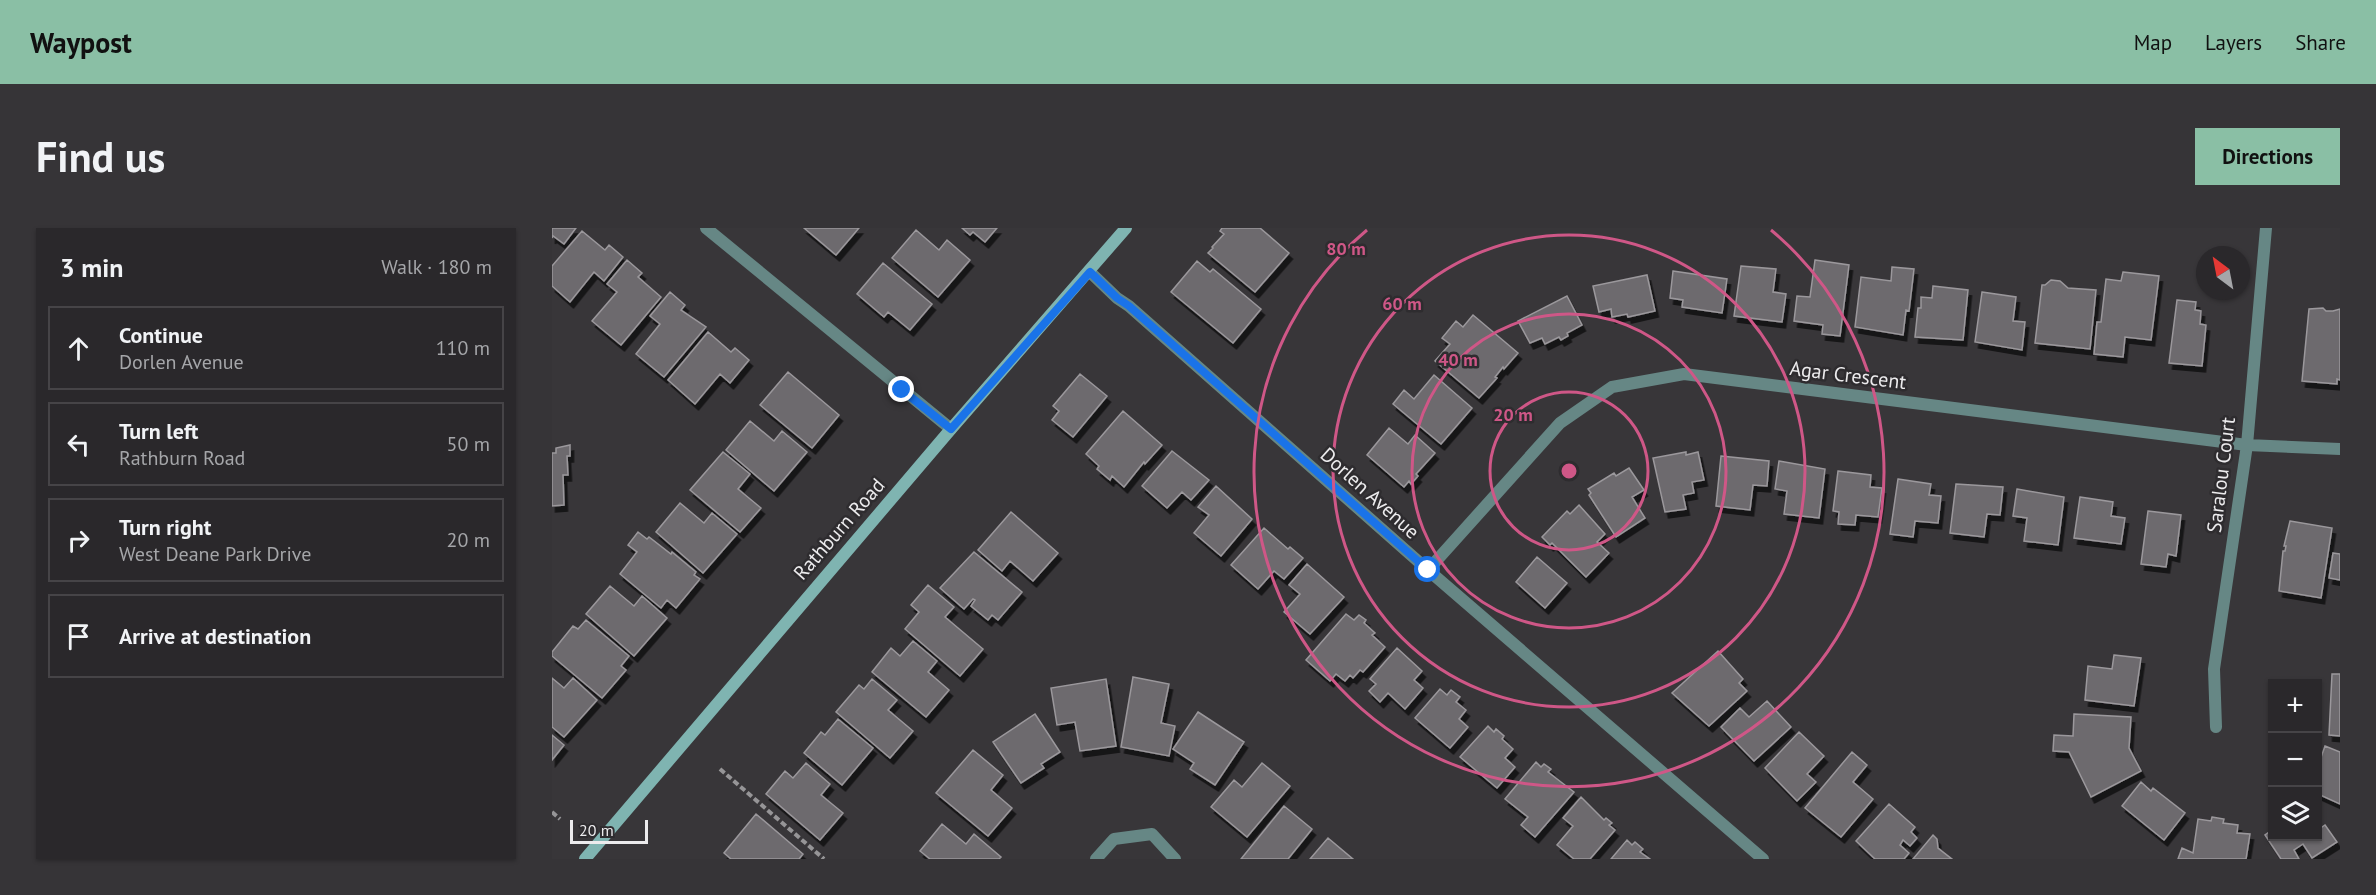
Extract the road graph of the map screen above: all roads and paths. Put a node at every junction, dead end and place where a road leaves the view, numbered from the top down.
1 (706, 228) edge
2 (1126, 228) edge
3 (2266, 228) edge
4 (1090, 272) junction
5 (951, 429) junction
6 (2247, 445) junction
7 (2340, 448) edge
8 (1428, 570) junction
9 (2216, 727) dead end
10 (720, 769) dead end
11 (552, 812) edge
12 (560, 819) dead end
13 (585, 859) edge
14 (824, 859) edge
15 (1096, 859) edge
16 (1175, 859) edge
17 (1763, 859) edge

1 - 5 street
2 - 4 street, Rathburn Road
3 - 6 street, Saralou Court
4 - 5 street, Rathburn Road
4 - 8 street, Dorlen Avenue
5 - 13 street, Rathburn Road
6 - 7 street, Agar Crescent
6 - 8 street, Agar Crescent
6 - 9 street, Saralou Court
8 - 17 street, Dorlen Avenue
10 - 14 path
11 - 12 path
15 - 16 street

